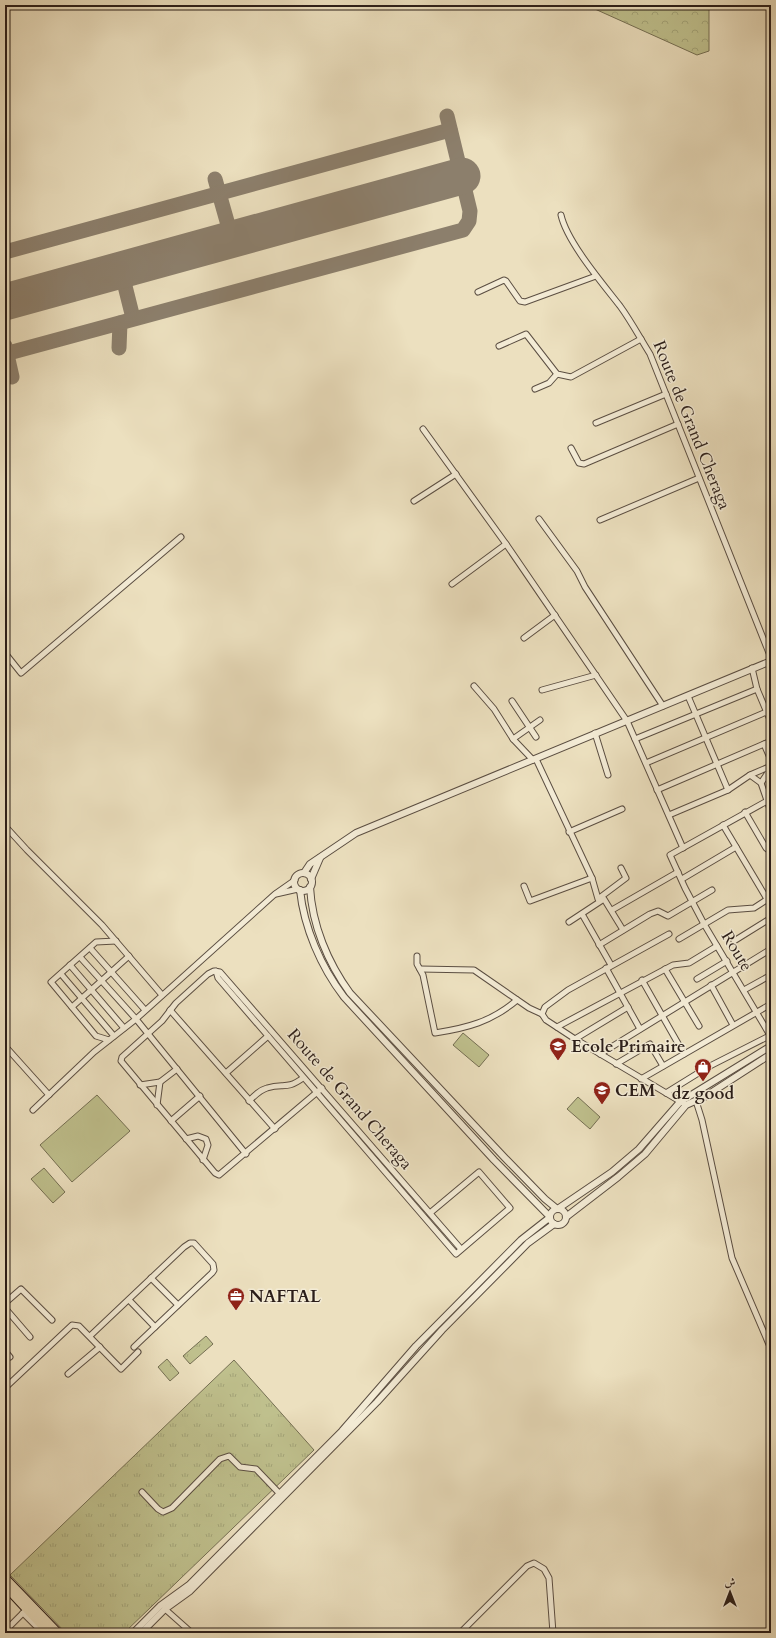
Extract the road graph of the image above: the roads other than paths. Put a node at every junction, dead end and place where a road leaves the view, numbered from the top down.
1 (561, 215) dead end
2 (596, 276) junction
3 (478, 292) dead end
4 (641, 339) junction
5 (499, 346) dead end
6 (557, 374) junction
7 (535, 389) dead end
8 (666, 394) junction
9 (596, 423) dead end
10 (678, 424) junction
11 (423, 429) dead end
12 (571, 448) dead end
13 (456, 474) junction
14 (700, 478) junction
15 (414, 501) dead end
16 (539, 519) dead end
17 (600, 520) dead end
18 (181, 537) dead end
19 (506, 544) junction
20 (452, 584) dead end
21 (555, 615) junction
22 (524, 638) dead end
23 (5, 653) edge
24 (771, 660) edge
25 (752, 668) junction
26 (596, 675) junction
27 (474, 686) dead end
28 (757, 689) junction
29 (542, 690) dead end
30 (688, 696) junction
31 (512, 701) dead end
32 (663, 706) junction
33 (768, 710) edge
34 (696, 714) junction
35 (540, 720) dead end
36 (627, 721) junction
37 (771, 722) edge
38 (529, 728) junction
39 (595, 733) junction
40 (536, 737) dead end
41 (707, 737) junction
42 (513, 739) junction
43 (635, 739) junction
44 (771, 741) edge
45 (764, 744) junction
46 (534, 759) junction
47 (771, 760) edge
48 (646, 763) junction
49 (717, 764) junction
50 (771, 767) edge
51 (608, 775) dead end
52 (750, 775) junction
53 (761, 783) junction
54 (658, 790) junction
55 (728, 790) junction
56 (767, 801) junction
57 (622, 809) dead end
58 (745, 812) junction
59 (771, 812) edge
60 (668, 815) junction
61 (723, 825) junction
62 (5, 826) edge
63 (569, 832) junction
64 (736, 847) junction
65 (683, 848) junction
66 (771, 852) edge
67 (321, 856) junction
68 (621, 868) dead end
69 (678, 872) junction
70 (304, 873) junction
71 (592, 878) junction
72 (311, 879) junction
73 (682, 879) junction
74 (295, 880) junction
75 (524, 886) dead end
76 (310, 887) junction
77 (299, 890) junction
78 (712, 890) dead end
79 (275, 894) junction
80 (769, 898) edge
81 (692, 902) junction
82 (612, 910) junction
83 (582, 914) junction
84 (771, 918) edge
85 (570, 922) dead end
86 (704, 924) junction
87 (623, 930) junction
88 (669, 934) dead end
89 (679, 939) dead end
90 (116, 941) junction
91 (734, 941) dead end
92 (599, 945) junction
93 (717, 946) junction
94 (90, 948) junction
95 (771, 949) edge
96 (129, 956) junction
97 (417, 956) dead end
98 (80, 957) junction
99 (727, 961) junction
100 (70, 965) junction
101 (609, 967) junction
102 (420, 969) junction
103 (665, 969) junction
104 (216, 971) junction
105 (733, 972) junction
106 (112, 973) junction
107 (60, 974) junction
108 (771, 975) edge
109 (697, 979) dead end
110 (642, 980) junction
111 (101, 982) junction
112 (711, 985) junction
113 (744, 990) junction
114 (92, 991) junction
115 (620, 992) junction
116 (162, 995) junction
117 (82, 999) junction
118 (517, 1000) junction
119 (683, 1002) junction
120 (771, 1004) edge
121 (72, 1007) junction
122 (628, 1007) junction
123 (145, 1010) junction
124 (170, 1010) junction
125 (756, 1012) junction
126 (542, 1014) junction
127 (662, 1015) junction
128 (136, 1019) junction
129 (733, 1025) junction
130 (698, 1026) dead end
131 (557, 1027) junction
132 (124, 1028) junction
133 (640, 1029) junction
134 (148, 1035) junction
135 (114, 1036) junction
136 (268, 1036) junction
137 (771, 1036) edge
138 (575, 1039) junction
139 (109, 1040) junction
140 (5, 1046) edge
141 (771, 1046) edge
142 (600, 1054) junction
143 (684, 1054) junction
144 (771, 1054) edge
145 (616, 1064) junction
146 (663, 1066) junction
147 (177, 1069) junction
148 (226, 1073) junction
149 (303, 1078) junction
150 (641, 1079) junction
151 (160, 1082) junction
152 (140, 1085) junction
153 (322, 1088) junction
154 (316, 1093) junction
155 (666, 1093) junction
156 (49, 1095) junction
157 (200, 1096) junction
158 (249, 1101) junction
159 (696, 1101) junction
160 (683, 1104) junction
161 (157, 1105) junction
162 (33, 1110) dead end
163 (171, 1121) junction
164 (275, 1129) junction
165 (186, 1139) junction
166 (246, 1154) junction
167 (203, 1160) junction
168 (558, 1208) junction
169 (430, 1213) junction
170 (549, 1217) junction
171 (566, 1217) junction
172 (554, 1224) junction
173 (461, 1249) junction
174 (152, 1278) junction
175 (128, 1300) junction
176 (5, 1303) edge
177 (178, 1305) junction
178 (5, 1308) edge
179 (52, 1320) dead end
180 (155, 1327) junction
181 (90, 1336) junction
182 (30, 1338) dead end
183 (100, 1347) junction
184 (134, 1347) dead end
185 (771, 1350) edge
186 (5, 1351) edge
187 (138, 1352) dead end
188 (10, 1357) dead end
189 (68, 1374) dead end
190 (5, 1388) edge
191 (142, 1492) dead end
192 (279, 1493) junction
193 (5, 1578) edge
194 (5, 1586) edge
195 (165, 1609) junction
196 (25, 1611) junction
197 (5, 1631) edge
198 (43, 1633) edge
199 (50, 1633) edge
200 (58, 1633) edge
201 (133, 1633) edge
202 (141, 1633) edge
203 (192, 1633) edge
204 (460, 1633) edge
205 (553, 1633) edge

1 - 2 street, Route de Grand Cheraga
2 - 3 street
2 - 4 street, Route de Grand Cheraga
4 - 6 street
4 - 8 street, Route de Grand Cheraga
5 - 6 street
6 - 7 street
8 - 9 street
8 - 10 street, Route de Grand Cheraga
10 - 12 street
10 - 14 street, Route de Grand Cheraga
11 - 13 street
13 - 15 street
13 - 19 street
14 - 17 street
14 - 24 street, Route de Grand Cheraga
16 - 32 street
18 - 23 street
19 - 20 street
19 - 21 street
21 - 22 street
21 - 26 street
24 - 25 street
25 - 28 street
25 - 30 street
26 - 29 street
26 - 36 street
27 - 42 street
28 - 33 street
28 - 34 street
30 - 32 street
30 - 34 street
31 - 38 street
32 - 36 street
33 - 37 street
33 - 41 street
34 - 41 street
34 - 43 street
35 - 38 street
36 - 39 street
36 - 43 street
38 - 40 street
38 - 42 street
39 - 46 street
39 - 51 street
41 - 48 street
41 - 49 street
42 - 46 street
43 - 48 street
44 - 45 street
45 - 47 street
45 - 49 street
46 - 63 street
46 - 67 street
48 - 54 street
49 - 54 street
49 - 55 street
50 - 52 street
50 - 53 street
52 - 53 street
52 - 55 street
53 - 56 street
54 - 60 street
55 - 60 street
56 - 58 street
56 - 59 street
57 - 63 street
58 - 61 street
58 - 66 street
60 - 65 street
61 - 64 street
61 - 65 street
62 - 90 street
63 - 71 street
64 - 73 street
64 - 80 street
65 - 69 street, Route
67 - 70 street
67 - 72 street
68 - 71 street
69 - 73 street, Route
69 - 82 street
70 - 72 street
70 - 74 street
71 - 75 street
72 - 76 street
73 - 81 street, Route
74 - 77 street
74 - 79 street
76 - 77 street
76 - 168 street
77 - 79 street
77 - 170 street
78 - 81 street
79 - 116 street
80 - 86 street
81 - 86 street, Route
81 - 87 street
82 - 83 street
82 - 87 street
83 - 85 street
83 - 92 street
84 - 91 street
86 - 89 street
86 - 93 street, Route
87 - 92 street
88 - 101 street
90 - 94 street
90 - 96 street
92 - 101 street
93 - 99 street, Route
93 - 103 street
94 - 98 street
94 - 106 street
95 - 105 street
96 - 106 street
96 - 116 street
97 - 102 street
98 - 100 street
98 - 111 street
99 - 105 street, Route
99 - 109 street
100 - 107 street
100 - 114 street
101 - 115 street
101 - 126 street
102 - 118 street
102 - 118 street
103 - 110 street
103 - 119 street
104 - 124 street
104 - 136 street
104 - 153 street, Route de Grand Cheraga
105 - 112 street
105 - 113 street, Route
106 - 111 street
106 - 123 street
107 - 117 street
107 - 121 street
108 - 113 street
110 - 115 street
110 - 127 street
111 - 114 street
111 - 128 street
112 - 119 street
112 - 129 street
113 - 125 street, Route
114 - 117 street
114 - 132 street
115 - 122 street
115 - 131 street
116 - 123 street
117 - 121 street
117 - 135 street
118 - 126 street
119 - 127 street
119 - 130 street
120 - 125 street
121 - 139 street
122 - 133 street
122 - 138 street
123 - 128 street
124 - 134 street
124 - 148 street
125 - 129 street
125 - 137 street, Route
126 - 131 street
127 - 133 street
127 - 143 street
128 - 132 street
128 - 134 street
129 - 143 street
131 - 138 street
132 - 135 street
133 - 142 street
134 - 147 street
134 - 152 street
135 - 139 street
136 - 148 street
136 - 149 street
137 - 155 street
138 - 142 street
139 - 156 street
140 - 156 street
141 - 160 street
142 - 145 street
143 - 146 street
144 - 159 street
145 - 146 street
145 - 150 street
146 - 150 street
147 - 151 street
147 - 157 street
148 - 158 street
149 - 154 street
149 - 158 street
150 - 155 street
151 - 152 street
151 - 161 street
152 - 161 street
153 - 154 street
153 - 169 street, Route de Grand Cheraga
154 - 164 street
154 - 173 street
155 - 160 street
156 - 162 street
157 - 163 street
157 - 166 street
158 - 164 street
159 - 160 street
159 - 185 street
160 - 168 street
160 - 171 street
161 - 163 street
163 - 165 street
164 - 166 street
165 - 167 street
165 - 167 street
166 - 167 street
168 - 170 street
168 - 171 street
169 - 173 street, Route de Grand Cheraga
169 - 173 street
170 - 172 street
170 - 192 street
171 - 172 street
172 - 195 street
174 - 175 street
174 - 177 street
174 - 177 street
175 - 180 street
175 - 181 street
176 - 179 street
177 - 180 street
178 - 182 street
180 - 184 street
181 - 183 street
181 - 190 street
183 - 187 street
183 - 189 street
186 - 188 street
191 - 192 street
192 - 201 street
193 - 200 main road
194 - 196 main road
195 - 202 street
195 - 203 street
196 - 197 street
196 - 198 street
196 - 199 main road
204 - 205 street

